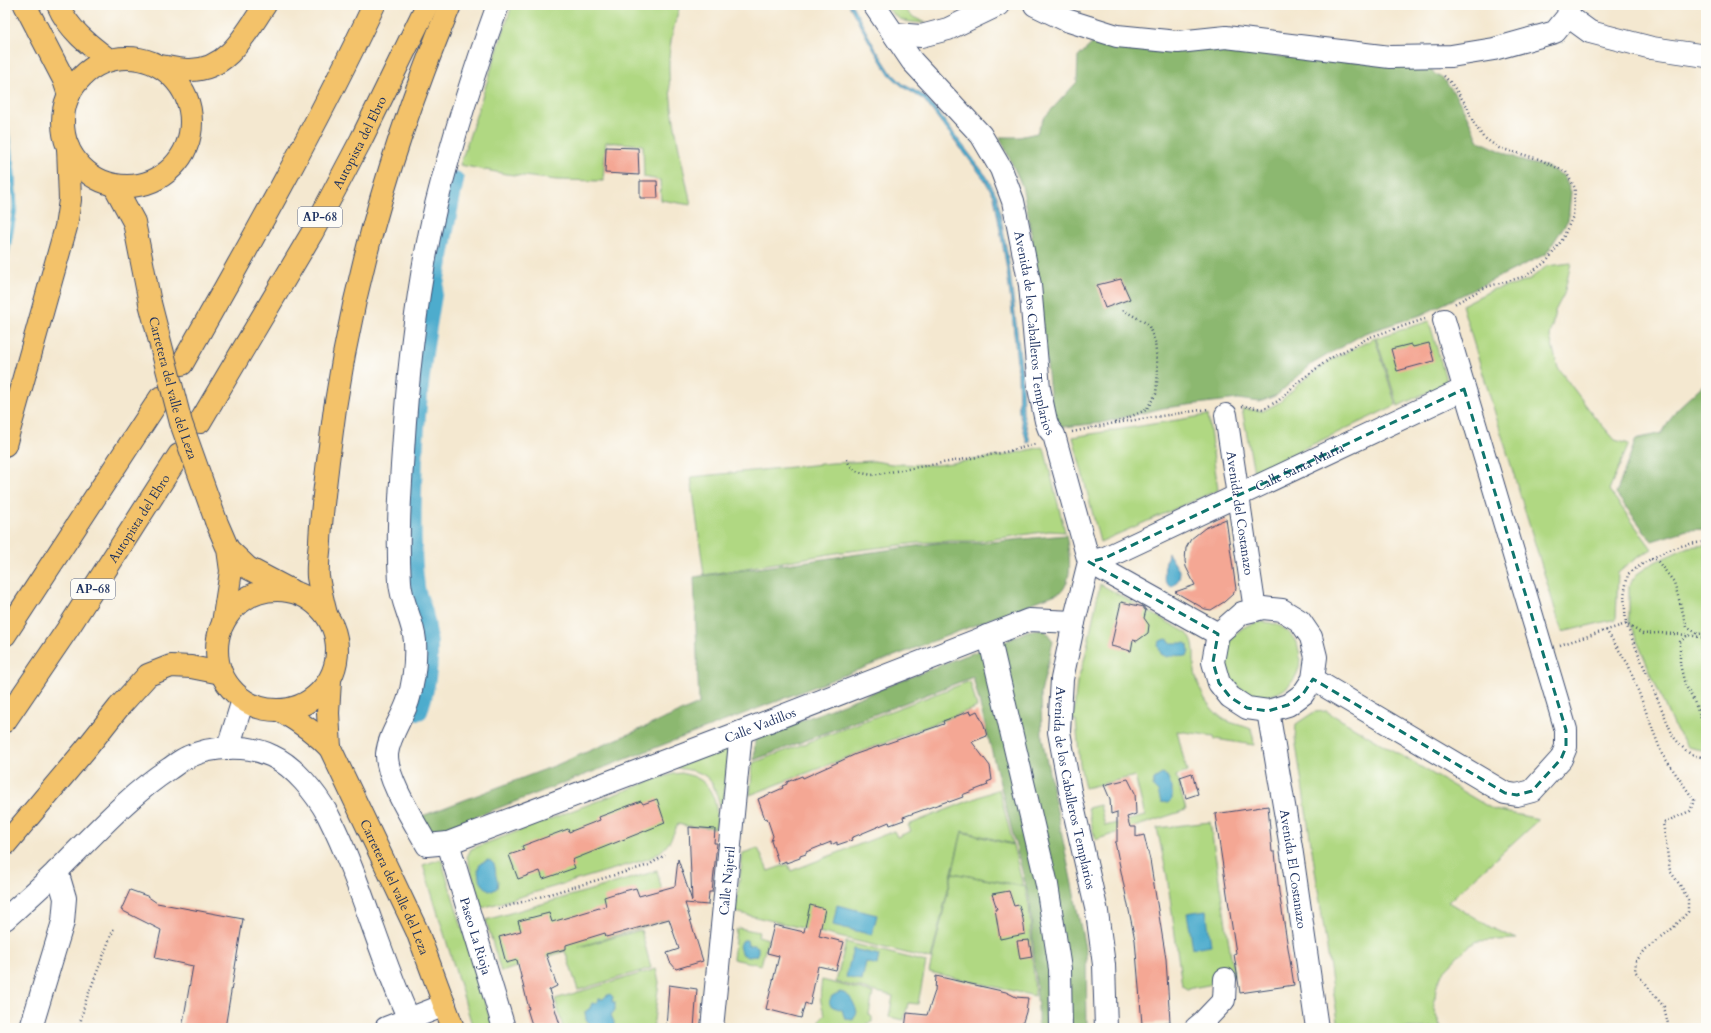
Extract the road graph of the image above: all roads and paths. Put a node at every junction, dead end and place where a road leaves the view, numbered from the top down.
1 (25, 5) edge
2 (58, 5) edge
3 (265, 5) edge
4 (374, 5) edge
5 (428, 5) edge
6 (450, 5) edge
7 (498, 5) edge
8 (874, 5) edge
9 (998, 5) edge
10 (1035, 5) edge
11 (1568, 10) edge
12 (895, 34) junction
13 (1436, 56) junction
14 (1706, 56) edge
15 (109, 60) junction
16 (159, 66) junction
17 (69, 95) junction
18 (68, 147) junction
19 (145, 184) junction
20 (114, 185) junction
21 (134, 222) junction
22 (1122, 310) dead end
23 (1435, 319) junction
24 (182, 364) dead end
25 (1464, 389) junction
26 (160, 398) dead end
27 (1226, 409) junction
28 (200, 422) dead end
29 (1115, 423) junction
30 (1054, 437) junction
31 (5, 445) edge
32 (179, 455) dead end
33 (847, 459) dead end
34 (1238, 496) junction
35 (1706, 542) edge
36 (228, 549) junction
37 (1650, 559) junction
38 (1089, 562) junction
39 (292, 592) junction
40 (1255, 610) junction
41 (326, 614) junction
42 (1074, 622) junction
43 (222, 624) junction
44 (1626, 624) junction
45 (1606, 630) junction
46 (1706, 633) edge
47 (1218, 634) junction
48 (5, 635) edge
49 (1688, 635) junction
50 (987, 636) junction
51 (1706, 638) edge
52 (1542, 650) junction
53 (221, 673) junction
54 (1313, 679) junction
55 (330, 681) junction
56 (243, 700) junction
57 (281, 711) junction
58 (1268, 711) junction
59 (5, 721) edge
60 (1706, 731) edge
61 (741, 732) junction
62 (228, 748) junction
63 (330, 748) junction
64 (1706, 751) edge
65 (1706, 756) edge
66 (1701, 757) junction
67 (448, 843) junction
68 (5, 845) edge
69 (665, 855) dead end
70 (57, 871) junction
71 (498, 909) dead end
72 (5, 919) edge
73 (114, 928) dead end
74 (1225, 979) dead end
75 (446, 1005) junction
76 (408, 1019) junction
77 (31, 1028) edge
78 (79, 1028) edge
79 (386, 1028) edge
80 (453, 1028) edge
81 (504, 1028) edge
82 (712, 1028) edge
83 (1060, 1028) edge
84 (1106, 1028) edge
85 (1196, 1028) edge
86 (1317, 1028) edge
87 (1669, 1028) edge

1 - 17 main road
2 - 15 main road
3 - 16 main road
4 - 24 main road
5 - 28 main road, Autopista del Ebro / AP-68
6 - 41 main road
7 - 67 street, Calle Vadillos
8 - 12 street, Avenida de los Caballeros Templarios
9 - 12 street
10 - 13 street
11 - 13 street
11 - 14 street
12 - 30 street, Avenida de los Caballeros Templarios
13 - 23 path
15 - 16 main road
15 - 17 main road
16 - 19 main road
17 - 18 main road
18 - 20 main road
18 - 31 main road
19 - 20 main road
19 - 21 main road
20 - 21 main road
21 - 36 main road, Carretera del valle del Leza, bridge
22 - 29 path
23 - 25 street
23 - 27 path
25 - 34 street, Calle Santa María
25 - 52 street
26 - 48 main road
27 - 29 path
27 - 34 street, Avenida del Costanazo
29 - 30 path
30 - 33 path
30 - 38 street, Avenida de los Caballeros Templarios
32 - 59 main road, Autopista del Ebro / AP-68
34 - 38 street, Calle Santa María
34 - 40 street, Avenida del Costanazo
35 - 37 path
36 - 39 main road
36 - 43 main road
37 - 44 path
37 - 46 path
38 - 42 street, Avenida de los Caballeros Templarios
38 - 47 street
39 - 41 main road
39 - 43 main road
40 - 47 street
40 - 54 street
41 - 55 main road
42 - 50 street, Calle Vadillos
42 - 84 street, Avenida de los Caballeros Templarios
43 - 53 main road
44 - 45 path
44 - 49 path
44 - 66 path
45 - 52 path
45 - 87 path
47 - 58 street
49 - 51 path
49 - 60 path
50 - 61 street, Calle Vadillos
50 - 83 street
52 - 54 street
53 - 56 main road
53 - 68 main road
54 - 58 street
55 - 57 main road
55 - 63 main road
56 - 57 main road
56 - 62 street
57 - 63 main road
58 - 86 street, Avenida El Costanazo
61 - 67 street, Calle Vadillos
61 - 82 street, Calle Najeril
62 - 70 street
62 - 76 street
63 - 75 main road, Carretera del valle del Leza
64 - 66 path
65 - 66 path
67 - 81 street, Paseo La Rioja
69 - 71 path
70 - 72 street
70 - 77 street
73 - 78 path
74 - 85 street
75 - 76 street
75 - 80 main road, Carretera del valle del Leza
76 - 79 street

